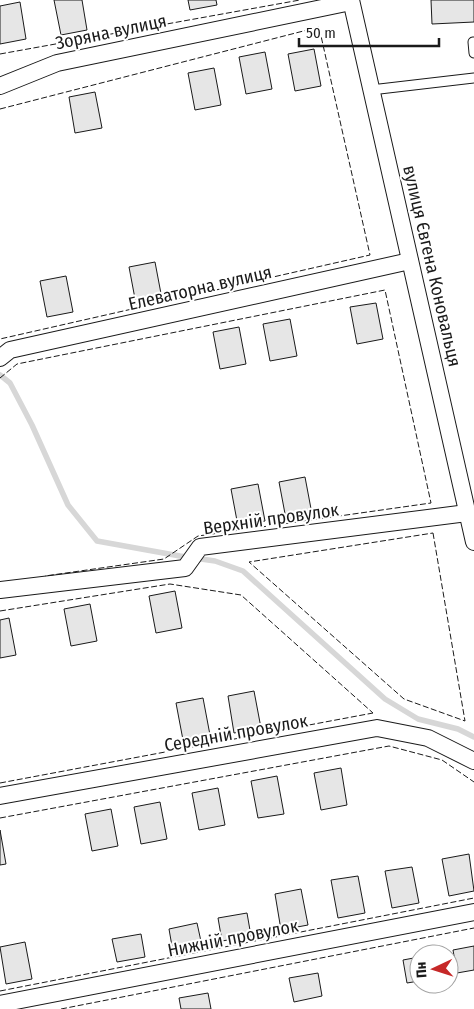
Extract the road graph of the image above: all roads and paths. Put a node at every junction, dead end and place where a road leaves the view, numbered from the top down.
1 (351, 1) edge
2 (473, 42) dead end
3 (474, 53) edge
4 (474, 78) edge
5 (0, 86) edge
6 (372, 90) junction
7 (410, 261) junction
8 (5, 354) edge
9 (468, 513) junction
10 (474, 542) edge
11 (0, 590) edge
12 (474, 761) edge
13 (0, 796) edge
14 (474, 912) edge
15 (0, 1004) edge

1 - 5 street, Зоряна вулиця
1 - 6 street, вулиця Євгена Коновальця
2 - 3 lane
4 - 6 lane
6 - 7 street, вулиця Євгена Коновальця
7 - 8 street, Елеваторна вулиця
7 - 9 street, вулиця Євгена Коновальця
9 - 10 street, вулиця Євгена Коновальця
9 - 11 street, Верхній провулок
12 - 13 street, Середній провулок
14 - 15 street, Нижній провулок

